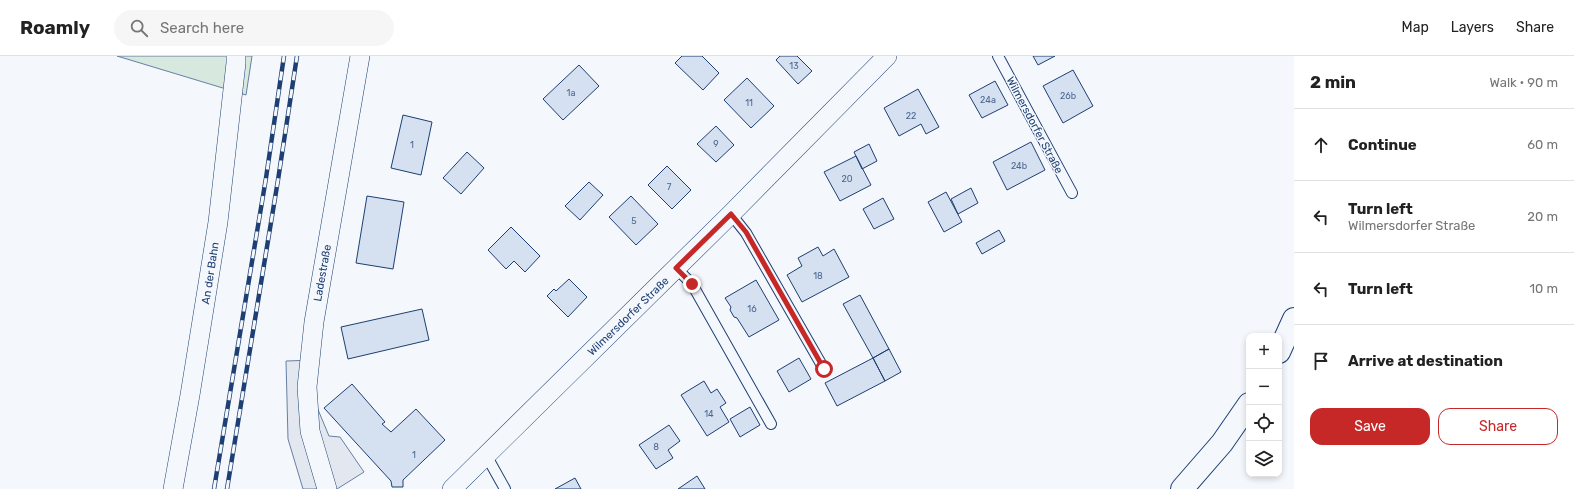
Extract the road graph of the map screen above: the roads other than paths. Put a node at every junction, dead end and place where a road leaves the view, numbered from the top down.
1 (236, 56) edge
2 (360, 56) edge
3 (887, 56) edge
4 (998, 56) edge
5 (1072, 193) dead end
6 (731, 214) junction
7 (676, 268) junction
8 (1294, 319) edge
9 (1282, 345) edge
10 (824, 369) dead end
11 (1248, 405) edge
12 (771, 424) dead end
13 (486, 455) junction
14 (173, 489) edge
15 (328, 489) edge
16 (452, 489) edge
17 (504, 489) edge
18 (1182, 489) edge

1 - 14 street, An der Bahn
2 - 15 street, Ladestraße
3 - 6 street, Wilmersdorfer Straße
4 - 5 lane, Wilmersdorfer Straße
6 - 7 street, Wilmersdorfer Straße
6 - 10 lane
7 - 12 lane
7 - 13 street, Wilmersdorfer Straße
8 - 9 main road
11 - 18 main road
13 - 16 street, Wilmersdorfer Straße
13 - 17 lane

